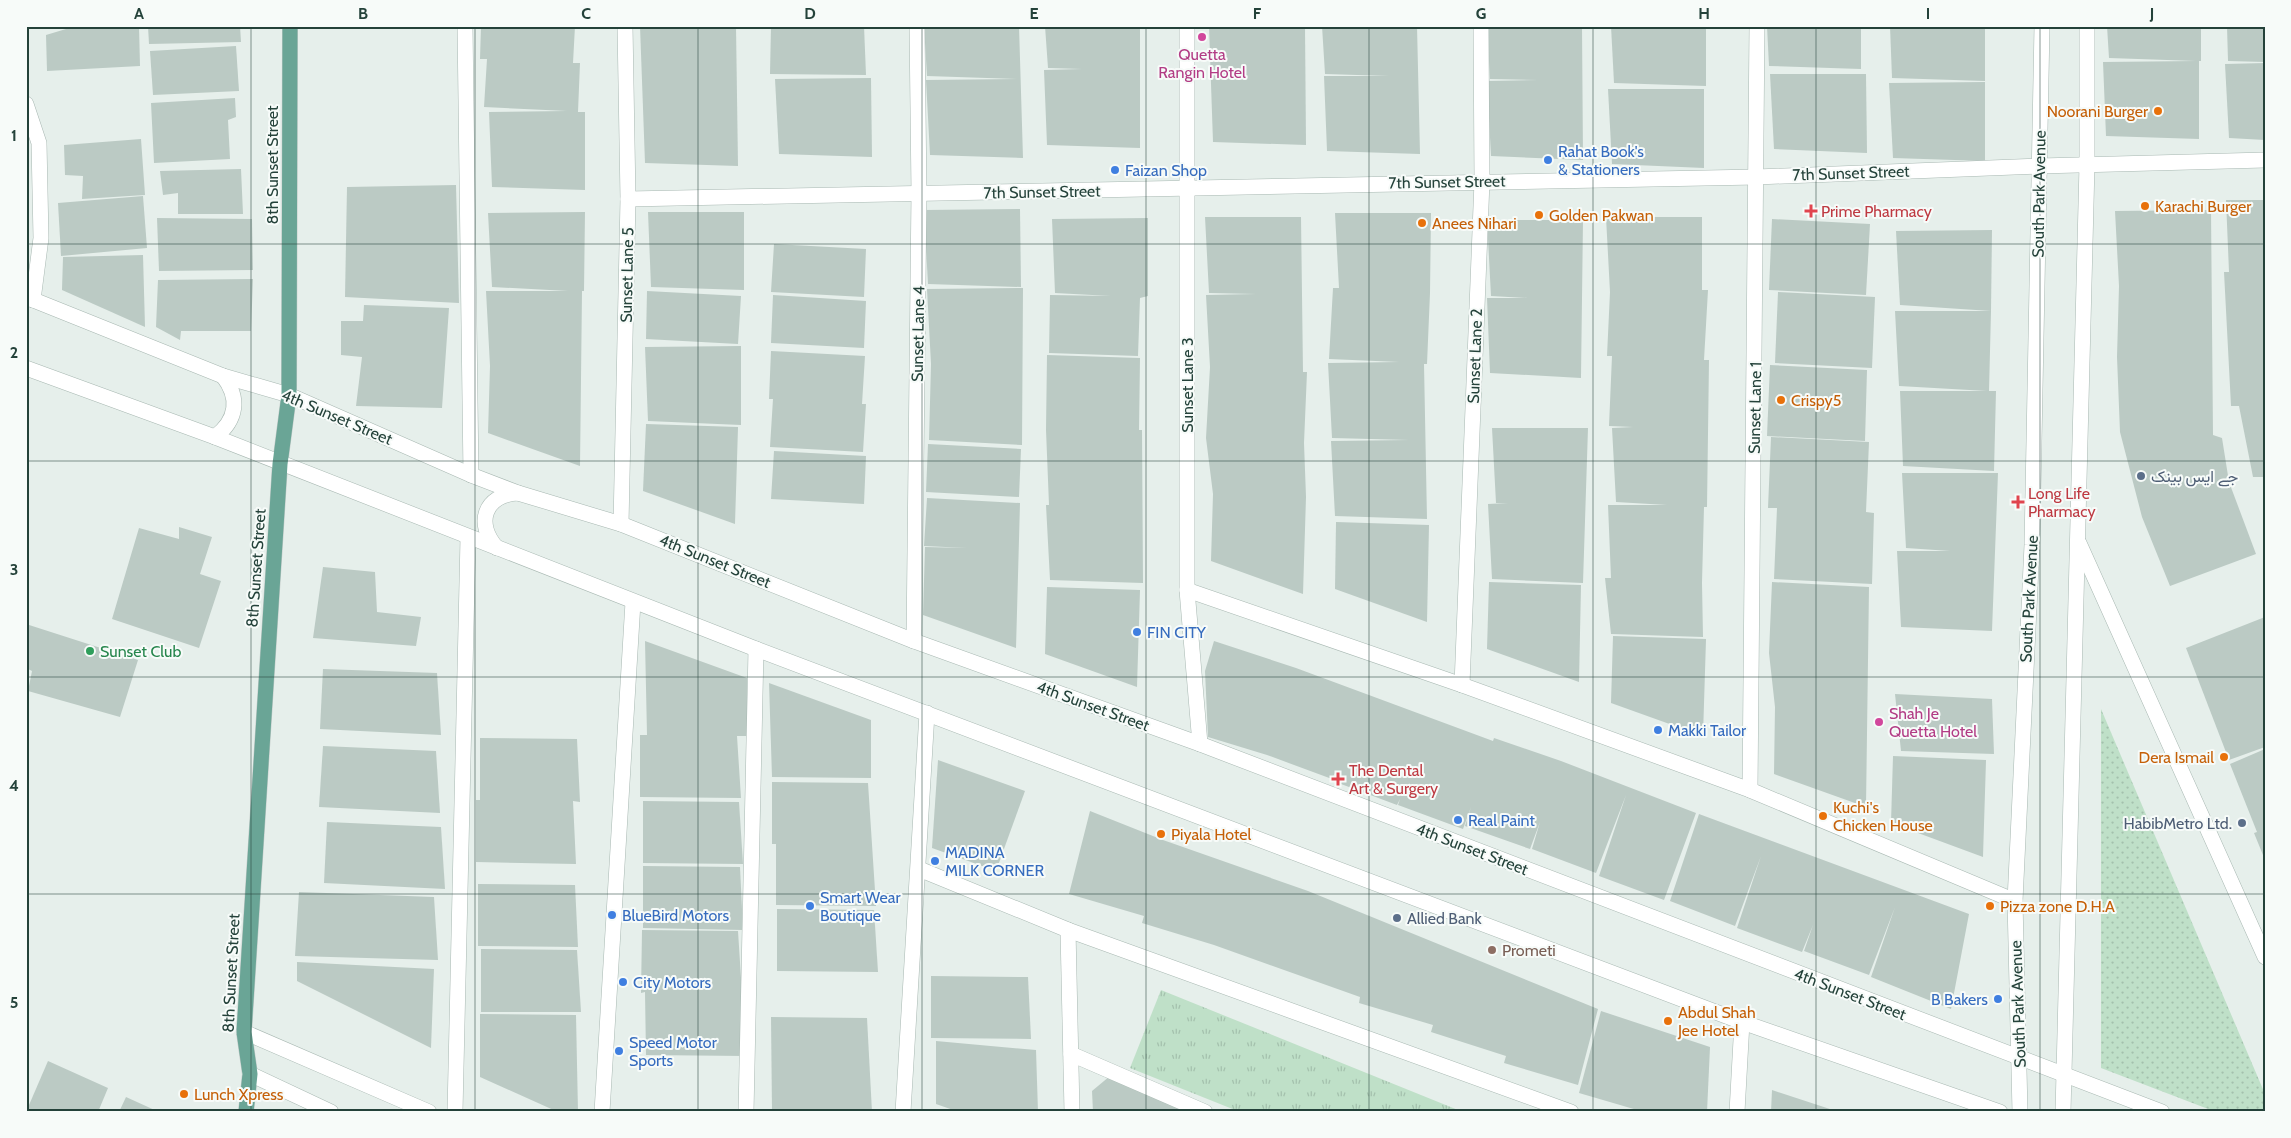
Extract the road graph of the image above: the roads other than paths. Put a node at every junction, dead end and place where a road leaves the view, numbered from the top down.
1 (290, 26) edge
2 (465, 26) edge
3 (625, 26) edge
4 (917, 26) edge
5 (1186, 26) edge
6 (1481, 26) edge
7 (1757, 26) edge
8 (2042, 26) edge
9 (2087, 26) edge
10 (26, 104) edge
11 (2265, 160) edge
12 (2087, 165) junction
13 (2040, 166) junction
14 (1757, 177) junction
15 (1482, 181) junction
16 (1187, 190) junction
17 (919, 193) junction
18 (628, 199) junction
19 (30, 299) edge
20 (26, 368) edge
21 (222, 376) junction
22 (289, 395) junction
23 (215, 437) junction
24 (280, 464) junction
25 (471, 475) junction
26 (518, 493) junction
27 (621, 524) junction
28 (468, 538) junction
29 (2078, 540) junction
30 (497, 548) junction
31 (1186, 590) junction
32 (633, 602) junction
33 (914, 641) junction
34 (756, 649) junction
35 (1462, 685) junction
36 (927, 713) junction
37 (1200, 744) junction
38 (1750, 790) junction
39 (918, 869) junction
40 (2015, 901) junction
41 (1068, 930) junction
42 (2260, 934) edge
43 (2265, 956) edge
44 (1742, 1022) junction
45 (244, 1032) junction
46 (1071, 1054) junction
47 (2020, 1058) junction
48 (250, 1074) junction
49 (2062, 1075) junction
50 (246, 1112) edge
51 (331, 1112) edge
52 (429, 1112) edge
53 (456, 1112) edge
54 (602, 1112) edge
55 (746, 1112) edge
56 (903, 1112) edge
57 (1072, 1112) edge
58 (1204, 1112) edge
59 (1571, 1112) edge
60 (1737, 1112) edge
61 (2000, 1112) edge
62 (2020, 1112) edge
63 (2063, 1112) edge
64 (2162, 1112) edge

1 - 22 main road, 8th Sunset Street
2 - 25 street
3 - 18 street, Sunset Lane 5
4 - 17 street, Sunset Lane 4
5 - 16 street, Sunset Lane 3
6 - 15 street, Sunset Lane 2
7 - 14 street, Sunset Lane 1
8 - 13 street, South Park Avenue
9 - 12 street
10 - 19 street
11 - 12 street, 7th Sunset Street
12 - 13 street, 7th Sunset Street
12 - 29 street
13 - 14 street, 7th Sunset Street
13 - 40 street, South Park Avenue
14 - 15 street, 7th Sunset Street
14 - 38 street, Sunset Lane 1
15 - 16 street, 7th Sunset Street
15 - 35 street, Sunset Lane 2
16 - 17 street, 7th Sunset Street
16 - 31 street, Sunset Lane 3
17 - 18 street, 7th Sunset Street
17 - 33 street, Sunset Lane 4
18 - 27 street, Sunset Lane 5
19 - 21 street, 4th Sunset Street
20 - 23 street
21 - 22 street, 4th Sunset Street
21 - 23 street
22 - 24 main road, 8th Sunset Street
22 - 25 street, 4th Sunset Street
23 - 24 street
24 - 28 street
24 - 45 main road, 8th Sunset Street
25 - 26 street, 4th Sunset Street
26 - 27 street, 4th Sunset Street
26 - 30 street
27 - 33 street, 4th Sunset Street
28 - 30 street
28 - 53 street
29 - 42 street
29 - 49 street
30 - 32 street
31 - 35 street
31 - 37 street, Sunset Lane 3
32 - 34 street
32 - 54 street
33 - 37 street, 4th Sunset Street
34 - 36 street
34 - 55 street
35 - 38 street
36 - 39 street
36 - 44 street
37 - 47 street, 4th Sunset Street
38 - 40 street
39 - 41 street
39 - 56 street
40 - 47 street, South Park Avenue
41 - 46 street
41 - 59 street
42 - 43 street
44 - 60 street
44 - 61 street
45 - 48 main road, 8th Sunset Street
45 - 52 street
46 - 57 street
46 - 58 street
47 - 49 street, 4th Sunset Street
47 - 62 street, South Park Avenue
48 - 50 main road, 8th Sunset Street
48 - 51 street
49 - 63 street
49 - 64 street, 4th Sunset Street

